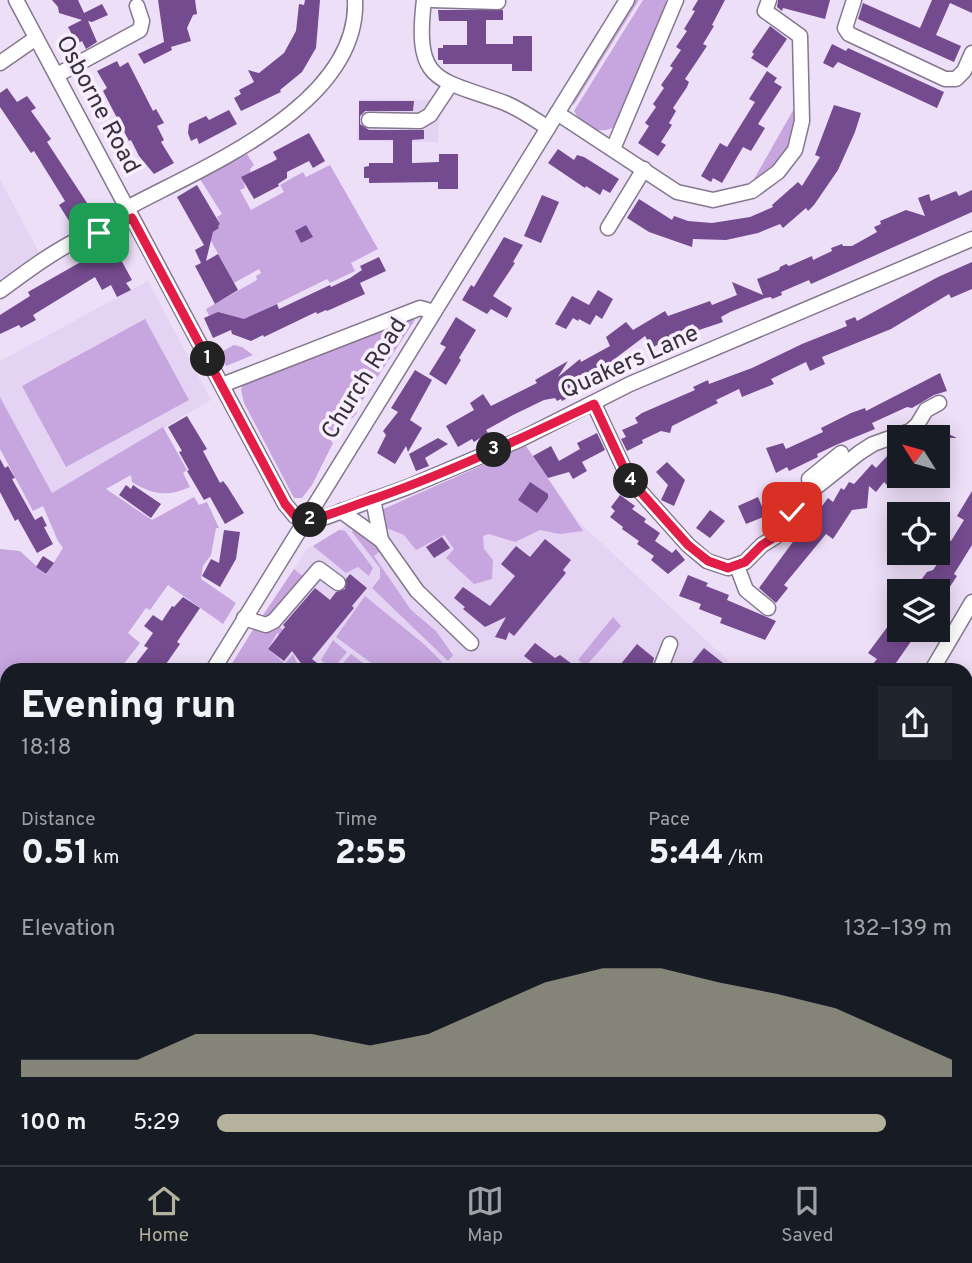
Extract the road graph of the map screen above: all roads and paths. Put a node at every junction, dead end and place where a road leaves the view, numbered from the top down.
1 (16, 0) edge
2 (355, 0) edge
3 (424, 0) edge
4 (431, 0) edge
5 (626, 0) edge
6 (676, 0) edge
7 (769, 0) edge
8 (854, 0) edge
9 (498, 2) dead end
10 (137, 6) dead end
11 (36, 38) junction
12 (972, 53) edge
13 (0, 62) edge
14 (57, 75) junction
15 (450, 85) junction
16 (557, 113) junction
17 (369, 120) dead end
18 (548, 128) junction
19 (613, 149) junction
20 (644, 169) junction
21 (129, 213) junction
22 (608, 228) dead end
23 (972, 239) edge
24 (0, 291) edge
25 (434, 312) junction
26 (222, 385) junction
27 (939, 403) dead end
28 (594, 404) junction
29 (841, 453) dead end
30 (815, 488) junction
31 (373, 499) junction
32 (341, 512) junction
33 (304, 522) junction
34 (381, 540) junction
35 (737, 566) junction
36 (338, 583) dead end
37 (972, 602) edge
38 (768, 608) dead end
39 (244, 618) junction
40 (471, 643) dead end
41 (670, 643) dead end
42 (217, 663) edge
43 (663, 663) edge
44 (936, 663) edge

1 - 11 street, Osborne Road
2 - 21 street
3 - 15 street
4 - 9 street
5 - 16 street, Church Road
6 - 19 street
7 - 20 street
8 - 12 street
10 - 14 street
11 - 13 street
11 - 14 street, Osborne Road
14 - 21 street, Osborne Road
15 - 17 street
15 - 18 street
16 - 18 street, Church Road
16 - 19 street
18 - 25 street, Church Road
19 - 20 street
20 - 22 street
21 - 24 street
21 - 26 street, Osborne Road
23 - 28 street, Quakers Lane
25 - 26 street
25 - 33 street, Church Road
26 - 33 street, Osborne Road
27 - 30 street
28 - 31 street, Quakers Lane
28 - 35 street
29 - 30 street
30 - 35 street
31 - 32 street, Quakers Lane
31 - 34 street
32 - 33 street, Quakers Lane
32 - 34 street
33 - 39 street, Church Road
34 - 40 street
35 - 38 street
36 - 39 street
37 - 44 street
39 - 42 street, Church Road
41 - 43 street

